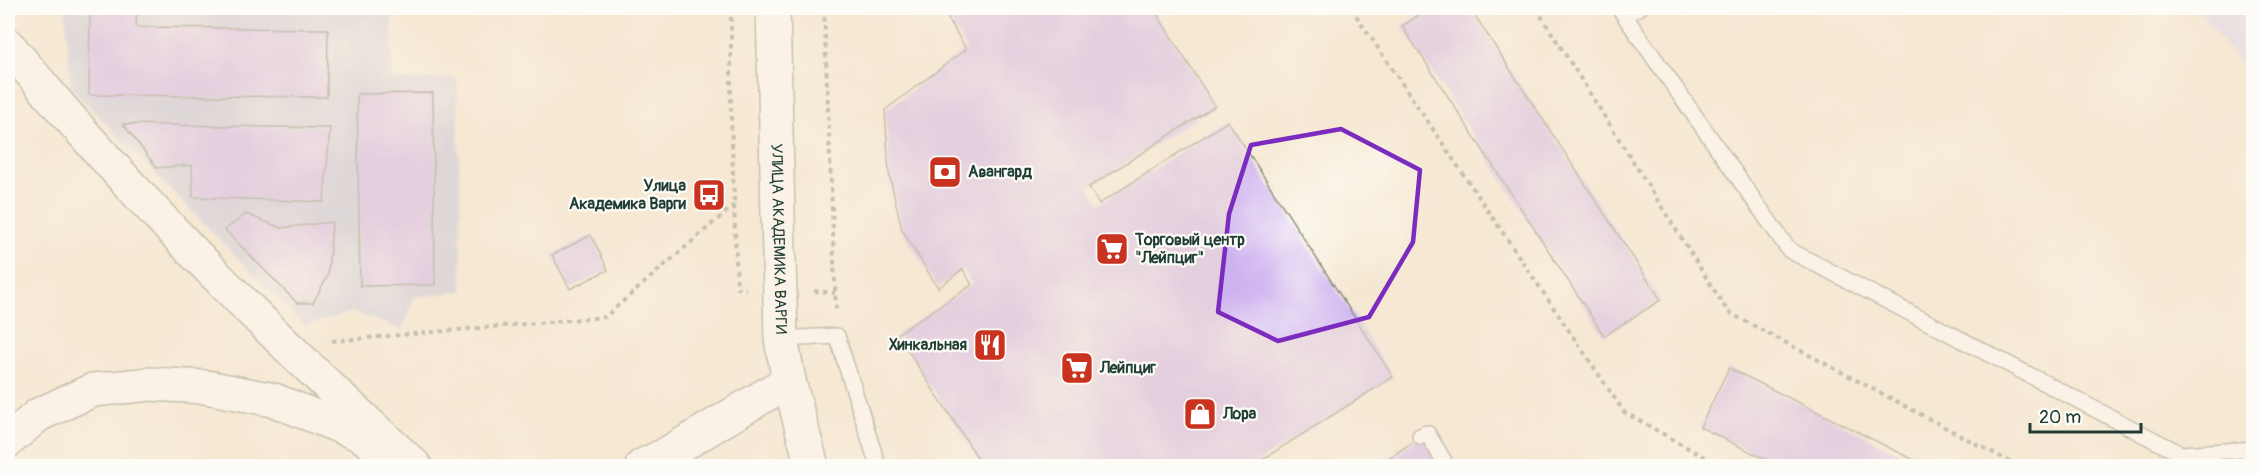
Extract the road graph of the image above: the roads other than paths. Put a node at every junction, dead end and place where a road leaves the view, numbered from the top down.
1 (773, 8) edge
2 (1639, 8) edge
3 (1621, 10) edge
4 (8, 45) edge
5 (781, 339) junction
6 (789, 381) junction
7 (1420, 436) dead end
8 (8, 441) edge
9 (2253, 449) edge
10 (652, 463) edge
11 (407, 466) edge
12 (415, 466) edge
13 (812, 466) edge
14 (878, 466) edge
15 (1447, 466) edge

1 - 5 street, УЛИЦА АКАДЕМИКА ВАРГИ
2 - 3 lane
3 - 9 lane
4 - 12 street
5 - 6 street, УЛИЦА АКАДЕМИКА ВАРГИ
5 - 14 lane
6 - 10 street
6 - 13 street, УЛИЦА АКАДЕМИКА ВАРГИ
7 - 15 lane
8 - 11 street

